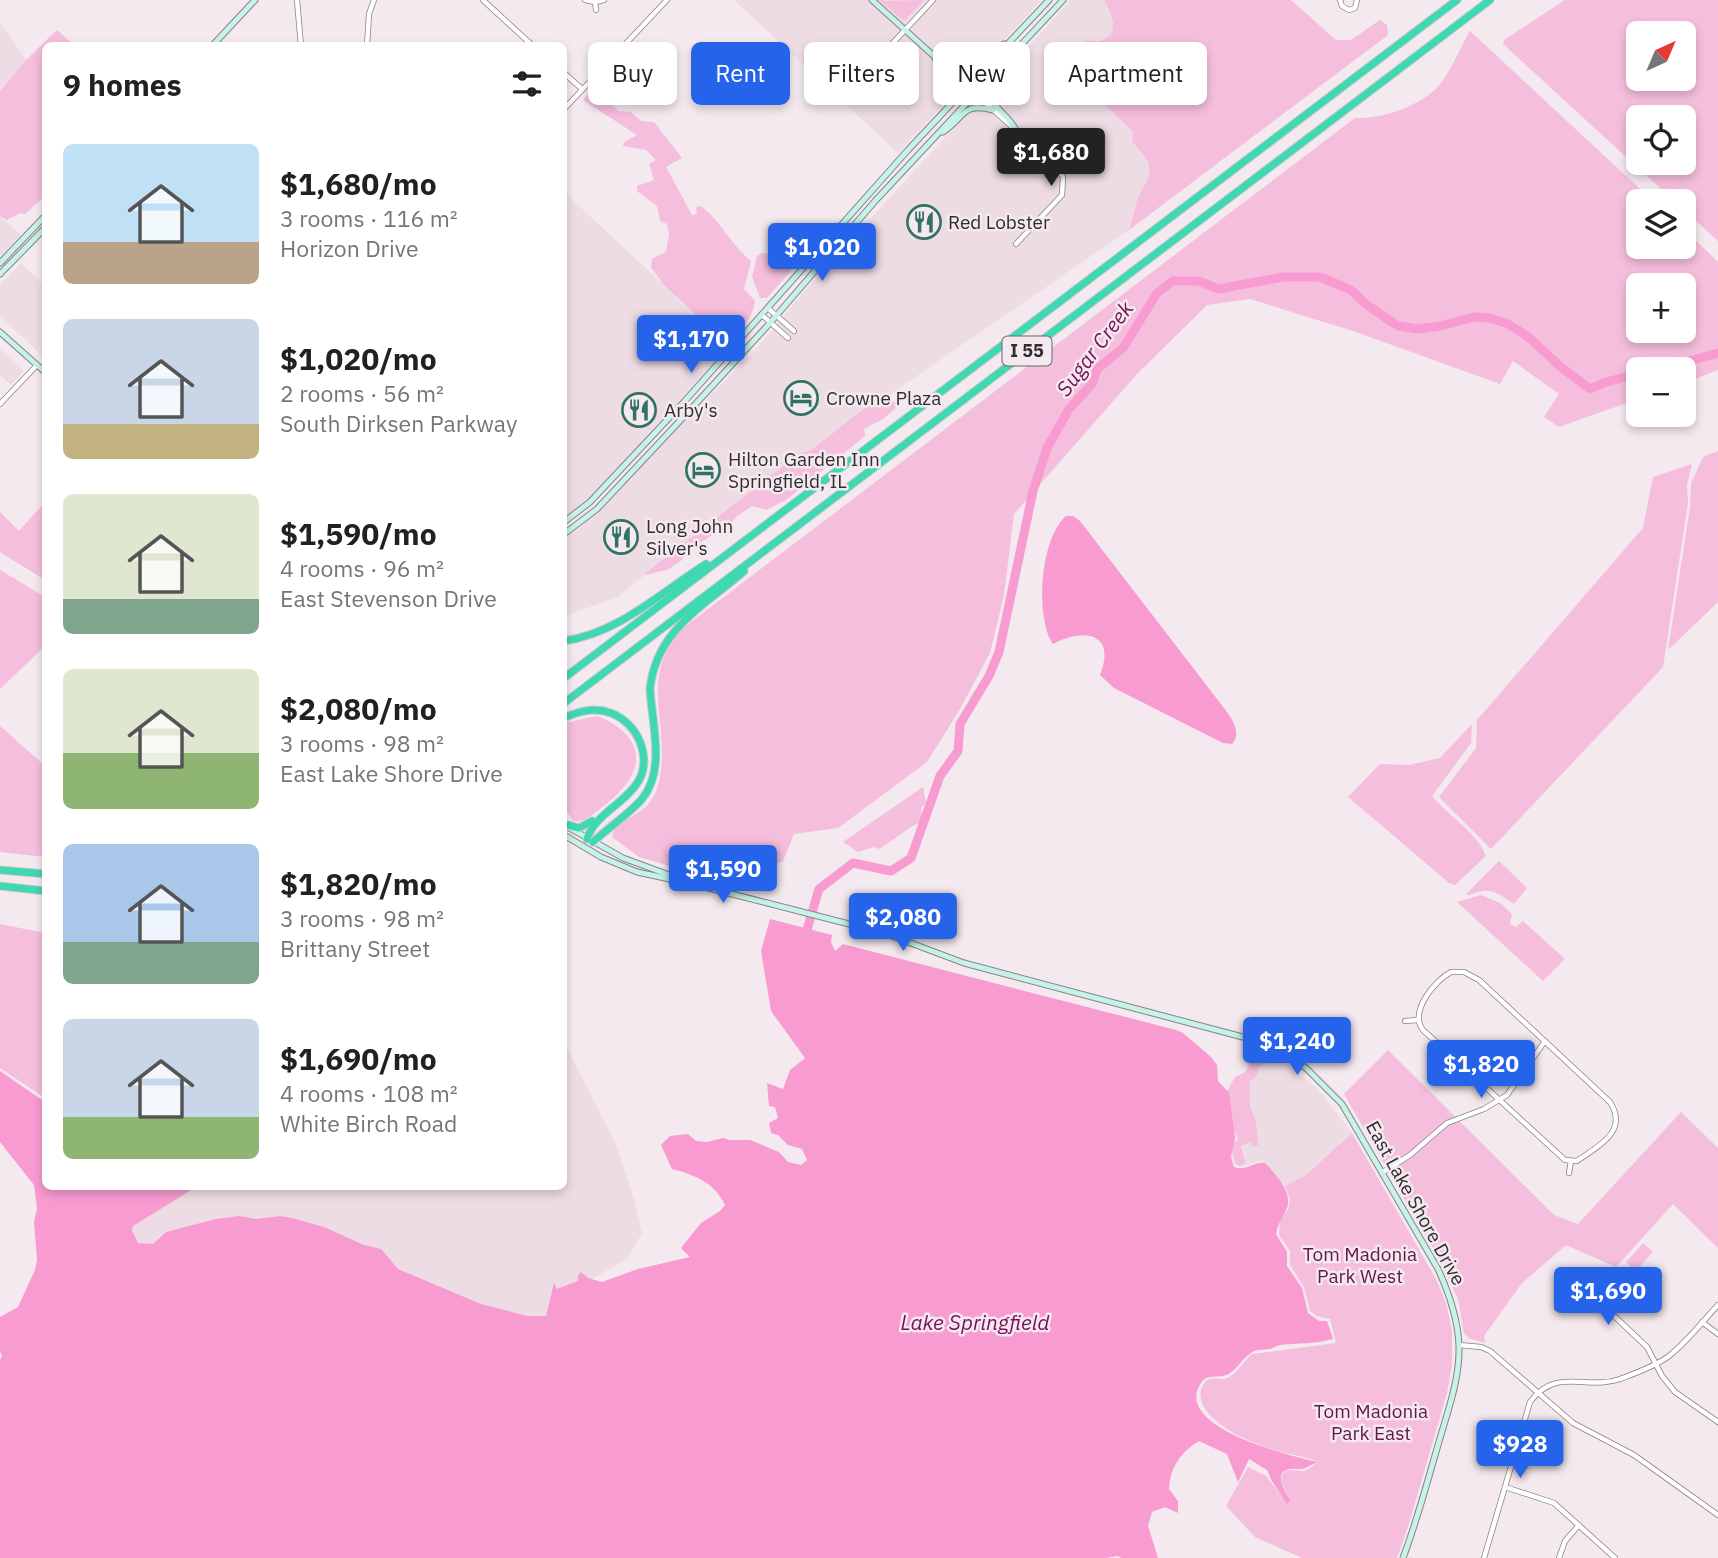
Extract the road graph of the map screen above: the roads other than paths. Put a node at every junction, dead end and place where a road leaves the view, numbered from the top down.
1 (255, 0) edge
2 (297, 0) edge
3 (374, 0) edge
4 (483, 0) edge
5 (584, 0) edge
6 (604, 0) edge
7 (667, 0) edge
8 (872, 0) edge
9 (933, 0) edge
10 (1063, 0) edge
11 (1340, 0) edge
12 (1357, 0) edge
13 (1457, 0) edge
14 (1490, 0) edge
15 (1048, 1) edge
16 (595, 2) junction
17 (1055, 8) junction
18 (596, 10) dead end
19 (905, 30) junction
20 (1013, 39) junction
21 (216, 42) edge
22 (301, 42) edge
23 (367, 42) edge
24 (530, 42) edge
25 (894, 42) edge
26 (1008, 42) edge
27 (1010, 42) edge
28 (1023, 42) edge
29 (933, 55) edge
30 (567, 76) edge
31 (582, 89) junction
32 (951, 105) edge
33 (965, 105) edge
34 (987, 105) edge
35 (996, 105) edge
36 (567, 106) edge
37 (993, 110) junction
38 (1017, 132) junction
39 (934, 137) junction
40 (42, 219) edge
41 (42, 231) edge
42 (1016, 244) dead end
43 (0, 261) edge
44 (0, 274) edge
45 (769, 309) junction
46 (762, 316) junction
47 (776, 316) junction
48 (771, 323) junction
49 (793, 331) dead end
50 (0, 332) edge
51 (788, 338) dead end
52 (37, 365) junction
53 (42, 369) edge
54 (0, 404) edge
55 (567, 520) edge
56 (567, 532) edge
57 (788, 532) junction
58 (748, 538) junction
59 (567, 640) edge
60 (567, 676) edge
61 (567, 701) edge
62 (567, 717) edge
63 (627, 796) junction
64 (567, 825) edge
65 (567, 826) edge
66 (567, 837) edge
67 (590, 841) junction
68 (585, 848) junction
69 (0, 870) edge
70 (42, 874) edge
71 (692, 884) junction
72 (0, 886) edge
73 (42, 891) edge
74 (1418, 1020) junction
75 (1405, 1021) dead end
76 (1545, 1041) junction
77 (1499, 1100) junction
78 (1571, 1161) junction
79 (1382, 1172) junction
80 (1569, 1173) dead end
81 (1718, 1305) edge
82 (1557, 1308) dead end
83 (1702, 1322) junction
84 (1718, 1334) edge
85 (1459, 1345) junction
86 (1655, 1363) junction
87 (1538, 1392) junction
88 (1718, 1422) edge
89 (1505, 1487) junction
90 (1718, 1515) edge
91 (1579, 1525) junction
92 (1403, 1558) edge
93 (1484, 1558) edge
94 (1559, 1558) edge
95 (1615, 1558) edge

1 - 21 main road
2 - 22 street
3 - 23 street
4 - 24 street
5 - 16 street
6 - 16 street
7 - 31 street
8 - 19 main road
9 - 19 street
10 - 17 main road
11 - 12 street
13 - 58 highway, I 55
14 - 57 highway, I 55
15 - 17 street
15 - 20 main road
16 - 18 street
17 - 28 main road
19 - 25 street
19 - 29 main road
20 - 26 main road
20 - 27 main road
30 - 31 street
31 - 36 street
32 - 45 main road
33 - 39 main road
34 - 37 street
35 - 38 main road
37 - 38 street
37 - 39 main road
38 - 42 street
39 - 47 main road
40 - 43 main road
41 - 44 main road
45 - 46 main road
45 - 47 street
46 - 48 street
46 - 55 main road
47 - 48 main road
47 - 49 street
48 - 51 street
48 - 56 main road
50 - 52 main road
52 - 53 main road
52 - 54 street
57 - 61 highway, I 55
57 - 67 highway
58 - 59 highway
58 - 60 highway, I 55
62 - 63 highway
63 - 64 highway
63 - 67 highway
65 - 67 main road
66 - 68 main road
67 - 68 main road
67 - 71 main road
68 - 71 main road
69 - 70 highway
71 - 79 main road, East Lake Shore Drive
72 - 73 highway
74 - 75 street
74 - 76 street
74 - 77 street
76 - 77 street
76 - 78 street
77 - 78 street
77 - 79 street
78 - 80 street
79 - 85 main road, East Lake Shore Drive
81 - 83 street
82 - 86 street
83 - 84 street
83 - 86 street
85 - 87 street
85 - 92 main road, East Lake Shore Drive
86 - 87 street
86 - 88 street
87 - 89 street
87 - 90 street
89 - 91 street
89 - 93 street
91 - 94 street
91 - 95 street

